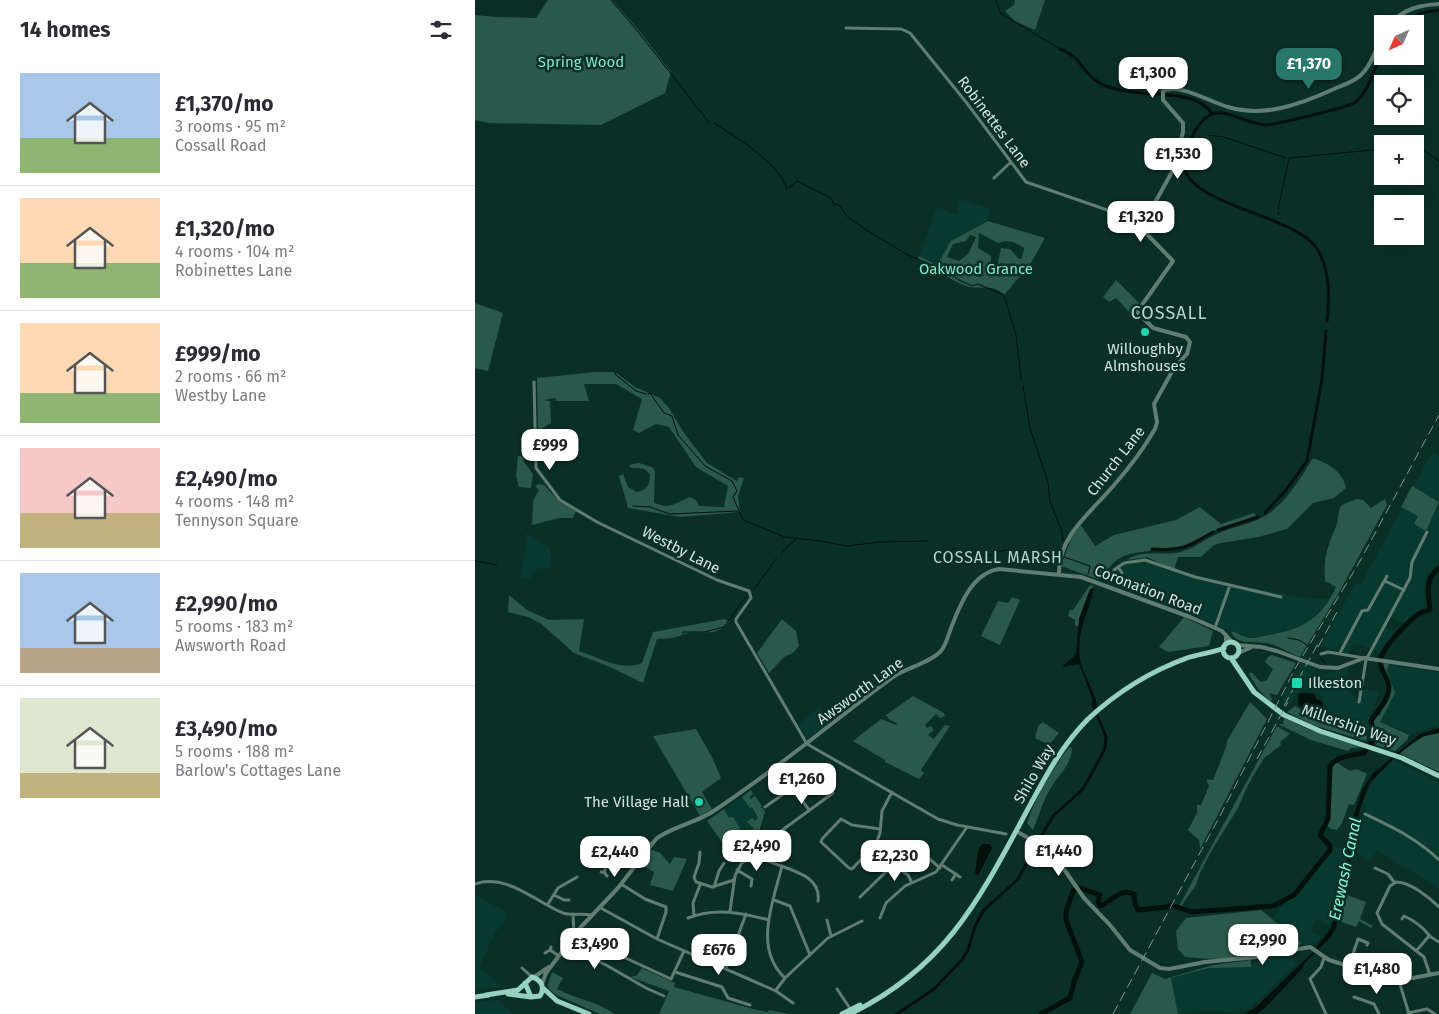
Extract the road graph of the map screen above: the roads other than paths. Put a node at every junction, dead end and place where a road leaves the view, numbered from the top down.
1 (1439, 4) edge
2 (1400, 15) edge
3 (846, 28) dead end
4 (1374, 54) edge
5 (1011, 163) junction
6 (994, 178) dead end
7 (1141, 228) junction
8 (1173, 259) joint
9 (534, 382) dead end
10 (1427, 532) dead end
11 (1118, 567) junction
12 (1114, 570) dead end
13 (1122, 573) dead end
14 (1059, 574) junction
15 (1387, 576) dead end
16 (1385, 581) junction
17 (1230, 585) junction
18 (1403, 590) junction
19 (1281, 597) dead end
20 (1215, 628) junction
21 (1226, 634) junction
22 (1235, 644) junction
23 (1255, 646) junction
24 (1225, 647) junction
25 (1211, 652) junction
26 (1238, 654) junction
27 (1321, 654) dead end
28 (1340, 654) junction
29 (1229, 657) junction
30 (1365, 658) junction
31 (1238, 667) junction
32 (1439, 669) edge
33 (1359, 702) dead end
34 (807, 744) junction
35 (778, 766) junction
36 (819, 769) dead end
37 (1439, 776) edge
38 (793, 788) junction
39 (892, 792) junction
40 (833, 793) dead end
41 (765, 807) dead end
42 (809, 810) junction
43 (1365, 814) dead end
44 (967, 827) junction
45 (880, 828) junction
46 (1002, 829) dead end
47 (1016, 830) junction
48 (651, 844) junction
49 (700, 852) dead end
50 (754, 852) junction
51 (1439, 860) edge
52 (725, 864) dead end
53 (893, 865) junction
54 (782, 866) junction
55 (941, 866) junction
56 (1375, 868) dead end
57 (737, 870) junction
58 (604, 873) dead end
59 (956, 874) junction
60 (577, 877) dead end
61 (960, 877) dead end
62 (735, 880) junction
63 (952, 880) dead end
64 (911, 882) junction
65 (1394, 882) junction
66 (475, 884) edge
67 (621, 884) junction
68 (700, 885) junction
69 (751, 886) dead end
70 (714, 887) junction
71 (553, 895) junction
72 (860, 897) dead end
73 (569, 900) dead end
74 (774, 900) junction
75 (818, 901) dead end
76 (548, 904) junction
77 (599, 907) junction
78 (1439, 907) edge
79 (730, 911) junction
80 (573, 914) junction
81 (746, 914) junction
82 (591, 915) junction
83 (688, 918) dead end
84 (694, 918) junction
85 (880, 918) dead end
86 (1402, 919) dead end
87 (769, 920) junction
88 (827, 920) dead end
89 (862, 921) dead end
90 (574, 936) junction
91 (831, 936) junction
92 (1429, 936) junction
93 (719, 937) dead end
94 (657, 939) junction
95 (1439, 942) edge
96 (736, 944) junction
97 (1367, 945) dead end
98 (567, 946) junction
99 (607, 947) dead end
100 (1417, 950) junction
101 (683, 951) junction
102 (545, 953) dead end
103 (810, 955) junction
104 (559, 956) junction
105 (1324, 958) junction
106 (552, 964) junction
107 (1349, 966) junction
108 (726, 968) junction
109 (675, 972) junction
110 (1439, 973) edge
111 (1430, 975) junction
112 (533, 977) junction
113 (785, 978) junction
114 (1399, 981) junction
115 (525, 982) junction
116 (543, 986) junction
117 (837, 989) dead end
118 (776, 991) junction
119 (486, 995) junction
120 (664, 996) dead end
121 (475, 997) edge
122 (531, 997) junction
123 (538, 997) junction
124 (1356, 999) dead end
125 (557, 1000) junction
126 (747, 1003) dead end
127 (793, 1003) dead end
128 (850, 1012) edge
129 (1409, 1013) edge
130 (589, 1014) edge
131 (842, 1014) edge
132 (1325, 1014) edge
133 (1379, 1014) edge
134 (1435, 1014) edge

1 - 2 street
3 - 5 street, Robinettes Lane
4 - 7 street
5 - 6 street
5 - 7 street, Robinettes Lane
7 - 8 street, Robinettes Lane
8 - 14 street, Church Lane
9 - 34 street, Westby Lane
10 - 18 street
11 - 12 street
11 - 13 street
11 - 17 street
14 - 20 street, Coronation Road
14 - 34 street, Awsworth Lane
15 - 16 street
16 - 18 street
16 - 28 street
17 - 19 street
17 - 20 street
18 - 30 street
20 - 21 street, Coronation Road
21 - 22 street, Coronation Road
21 - 24 street
22 - 23 street
22 - 24 main road, Shilo Way
22 - 26 main road, Millership Way
23 - 26 street
23 - 30 street
24 - 25 main road, Shilo Way
24 - 29 main road
25 - 29 main road, Shilo Way
25 - 47 main road, Shilo Way
26 - 29 main road
26 - 31 main road, Millership Way
27 - 28 street
28 - 30 street
29 - 31 main road, Millership Way
30 - 32 street
30 - 33 street
31 - 37 main road, Millership Way
34 - 35 street, Awsworth Lane
34 - 39 street
35 - 38 street
35 - 48 street, Awsworth Lane
36 - 38 street
38 - 41 street
38 - 42 street
39 - 44 street
39 - 45 street
40 - 42 street
42 - 50 street
43 - 51 street
44 - 46 street
44 - 55 street
45 - 45 street
47 - 105 street
47 - 128 main road, Shilo Way
48 - 58 street
48 - 67 street
49 - 68 street
50 - 54 street
50 - 57 street
52 - 70 street
53 - 55 street
53 - 64 street
53 - 72 street
54 - 74 street
54 - 75 street
55 - 59 street
55 - 64 street
56 - 65 street
57 - 62 street
57 - 69 street
59 - 61 street
59 - 63 street
60 - 71 street
62 - 70 street
62 - 79 street
64 - 85 street
65 - 78 street
65 - 100 street
66 - 76 street
67 - 77 street
67 - 94 street
68 - 70 street
68 - 84 street
71 - 73 street
71 - 76 street
74 - 87 street
74 - 103 street
76 - 80 street
77 - 82 street
77 - 94 street
79 - 81 street
79 - 84 street
80 - 82 street
80 - 90 street
81 - 87 street
81 - 96 street
82 - 90 street
83 - 84 street
86 - 92 street
87 - 113 street
88 - 91 street
89 - 91 street
90 - 98 street
91 - 103 street
92 - 95 street
92 - 100 street
93 - 96 street
94 - 101 street
96 - 108 street
97 - 107 street
98 - 104 street
98 - 120 street
99 - 109 street
100 - 111 street
101 - 108 street
101 - 109 street
102 - 104 street
103 - 113 street
104 - 106 street
105 - 107 street
105 - 132 street
106 - 112 street
106 - 116 street
107 - 114 street
108 - 118 street
109 - 126 street
110 - 111 street
111 - 114 street
112 - 115 main road
112 - 115 street
112 - 116 main road
113 - 118 street
114 - 129 street
115 - 119 main road
115 - 122 main road
116 - 123 main road
116 - 125 main road
117 - 128 street
118 - 127 street
119 - 121 main road
119 - 122 main road
122 - 123 main road
123 - 125 main road
124 - 133 street
125 - 130 main road
128 - 131 main road, Shilo Way
129 - 134 street

